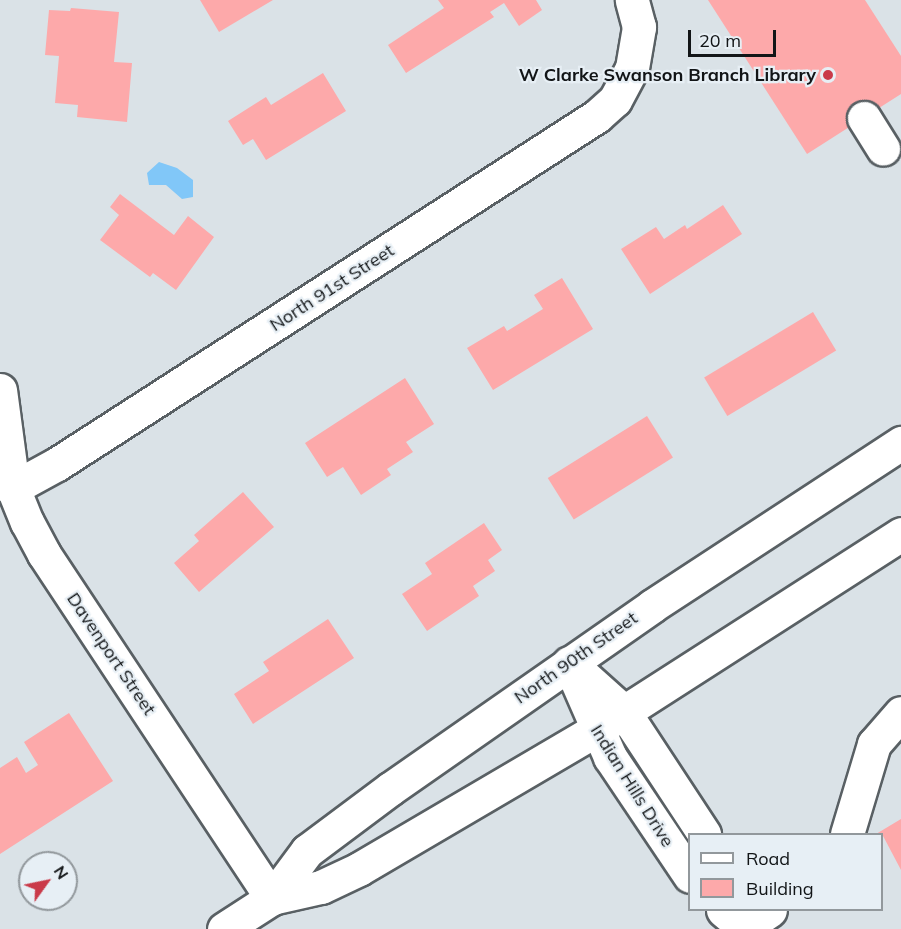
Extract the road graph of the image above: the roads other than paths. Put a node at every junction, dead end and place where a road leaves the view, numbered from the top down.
1 (632, 0) edge
2 (864, 118) dead end
3 (883, 148) dead end
4 (0, 390) edge
5 (901, 442) edge
6 (7, 485) edge
7 (901, 534) edge
8 (569, 663) junction
9 (624, 712) junction
10 (901, 713) edge
11 (596, 730) junction
12 (703, 833) edge
13 (847, 833) edge
14 (688, 873) edge
15 (272, 898) junction
16 (224, 929) edge

1 - 6 street, North 91st Street
2 - 3 street
4 - 6 street, Davenport Street
5 - 8 street, North 90th Street
6 - 15 street, Davenport Street
7 - 9 street, North 90th Street
8 - 9 street, Indian Hills Drive
8 - 11 street, Indian Hills Drive
8 - 15 street, North 90th Street
9 - 11 street, North 90th Street
9 - 12 street, Indian Hills Drive
10 - 13 street
11 - 14 street, Indian Hills Drive
11 - 15 street, North 90th Street
15 - 16 street, North 90th Street

